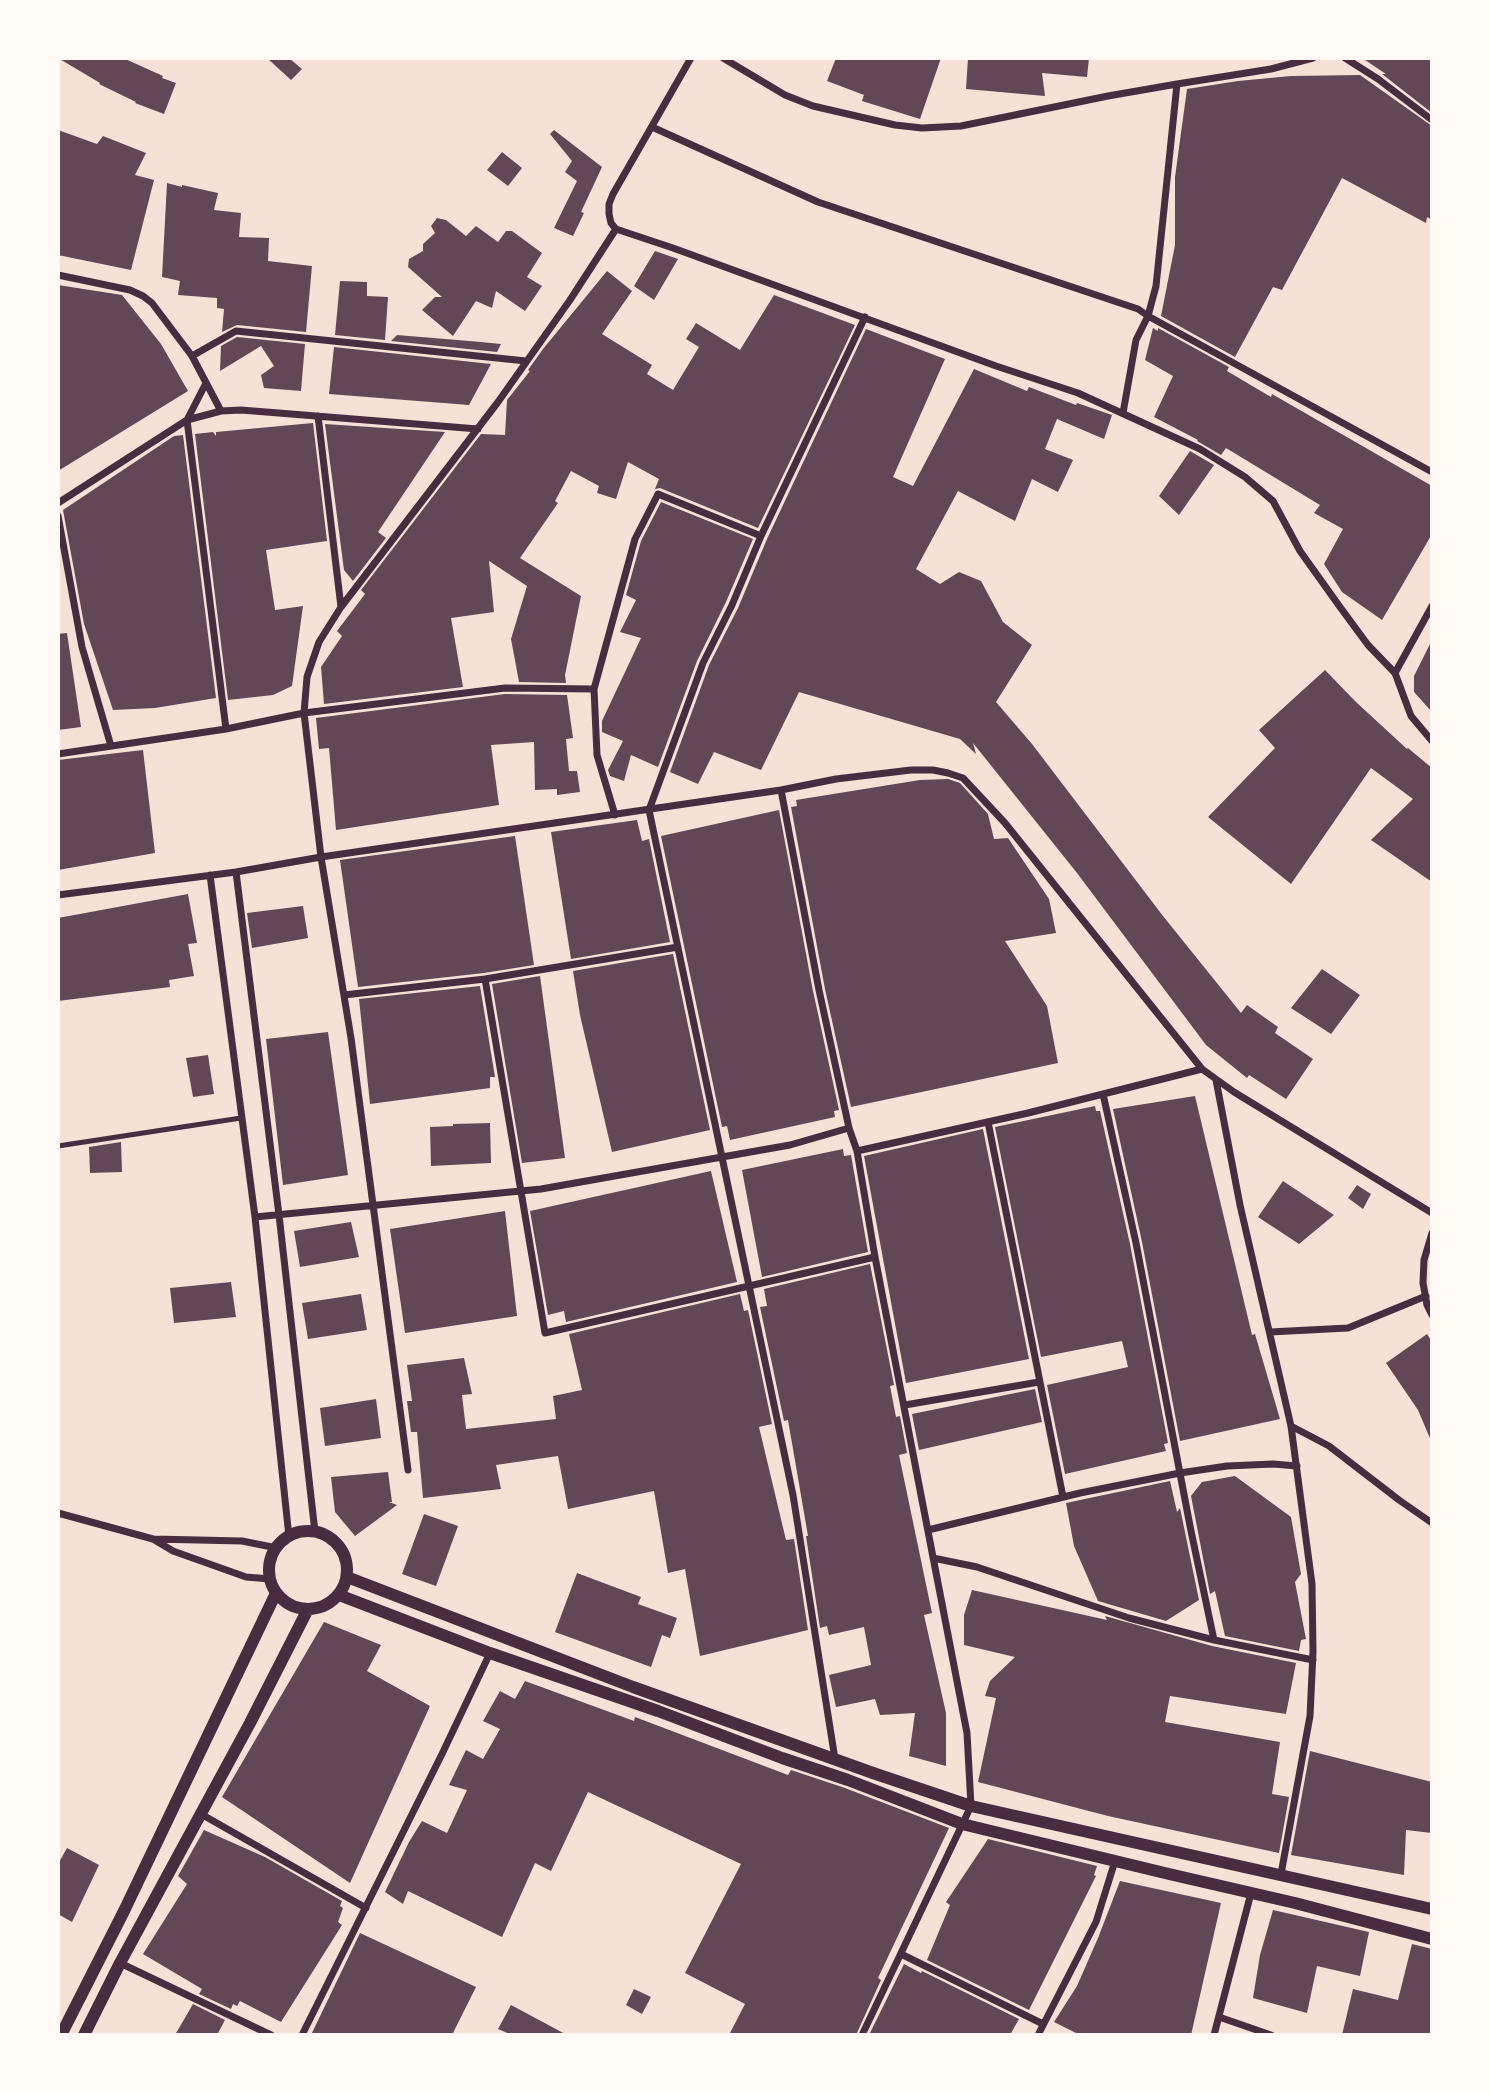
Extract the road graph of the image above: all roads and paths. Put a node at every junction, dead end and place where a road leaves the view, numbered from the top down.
1 (691, 58) edge
2 (723, 58) edge
3 (1313, 58) edge
4 (1345, 58) edge
5 (1177, 84) junction
6 (1432, 120) edge
7 (652, 127) junction
8 (616, 229) junction
9 (58, 275) edge
10 (1148, 316) junction
11 (865, 317) junction
12 (192, 356) junction
13 (526, 361) junction
14 (206, 383) junction
15 (221, 411) junction
16 (1123, 413) junction
17 (318, 416) junction
18 (187, 420) junction
19 (478, 429) junction
20 (1432, 472) edge
21 (58, 503) edge
22 (58, 516) edge
23 (761, 536) junction
24 (1432, 606) edge
25 (341, 607) junction
26 (1395, 673) junction
27 (594, 689) junction
28 (304, 713) junction
29 (226, 729) junction
30 (1432, 741) edge
31 (111, 746) junction
32 (58, 754) edge
33 (781, 790) junction
34 (649, 810) junction
35 (615, 815) junction
36 (321, 857) junction
37 (236, 872) junction
38 (210, 875) junction
39 (58, 895) edge
40 (678, 947) junction
41 (485, 979) junction
42 (344, 995) junction
43 (1202, 1069) junction
44 (1216, 1079) junction
45 (1103, 1094) junction
46 (241, 1118) junction
47 (988, 1122) junction
48 (849, 1128) junction
49 (58, 1146) edge
50 (857, 1151) junction
51 (723, 1158) junction
52 (520, 1191) junction
53 (373, 1206) junction
54 (1432, 1213) edge
55 (279, 1214) junction
56 (255, 1217) junction
57 (1432, 1233) edge
58 (875, 1257) junction
59 (750, 1286) junction
60 (1426, 1296) junction
61 (1432, 1315) edge
62 (1270, 1332) junction
63 (1039, 1382) junction
64 (905, 1405) junction
65 (1291, 1426) junction
66 (1297, 1466) junction
67 (408, 1470) dead end
68 (1180, 1473) junction
69 (1063, 1497) junction
70 (58, 1513) edge
71 (1432, 1523) edge
72 (928, 1530) junction
73 (315, 1532) junction
74 (289, 1537) junction
75 (153, 1539) junction
76 (277, 1548) junction
77 (933, 1558) junction
78 (347, 1577) junction
79 (270, 1579) junction
80 (276, 1593) junction
81 (339, 1595) junction
82 (308, 1609) junction
83 (1214, 1640) junction
84 (490, 1653) junction
85 (1313, 1660) junction
86 (835, 1759) junction
87 (971, 1806) junction
88 (201, 1814) junction
89 (962, 1824) junction
90 (1115, 1861) junction
91 (1281, 1874) junction
92 (1251, 1893) junction
93 (366, 1908) junction
94 (1432, 1909) edge
95 (1432, 1938) edge
96 (901, 1954) junction
97 (120, 1963) junction
98 (1219, 2017) junction
99 (1043, 2024) junction
100 (61, 2035) edge
101 (84, 2035) edge
102 (271, 2035) edge
103 (302, 2035) edge
104 (862, 2035) edge
105 (1038, 2035) edge
106 (1214, 2035) edge
107 (1271, 2035) edge

1 - 7 street
2 - 5 street
3 - 5 street
4 - 6 street
5 - 10 street
7 - 8 street
7 - 10 street
8 - 11 street
8 - 13 street
9 - 12 street
10 - 16 street
10 - 20 street
11 - 16 street
11 - 23 street
12 - 13 street
12 - 14 street
13 - 19 street
14 - 15 street
14 - 18 street
15 - 17 street
15 - 18 street
16 - 26 street
17 - 19 street
17 - 25 street
18 - 21 street
18 - 29 street
19 - 25 street
22 - 31 street
23 - 27 street
23 - 34 street
24 - 26 street
25 - 28 street
26 - 30 street
27 - 28 street
27 - 35 street
28 - 29 street
28 - 36 street
29 - 31 street
31 - 32 street
33 - 34 street
33 - 43 street
33 - 48 street
34 - 35 street
34 - 40 street
35 - 36 street
36 - 37 street
36 - 42 street
37 - 38 street
37 - 55 street
38 - 39 street
38 - 46 street
40 - 41 street
40 - 51 street
41 - 42 street
41 - 52 street
42 - 53 street
43 - 44 street
43 - 45 street
44 - 54 street
44 - 62 street
45 - 47 street
45 - 68 street
46 - 49 lane
46 - 56 street
47 - 50 street
47 - 63 street
48 - 50 street
48 - 51 street
50 - 58 street
51 - 52 street
51 - 59 street
52 - 53 street
52 - 59 street
53 - 55 street
53 - 67 street
55 - 56 street
55 - 73 street
56 - 74 street
57 - 60 street
58 - 59 street
58 - 64 street
59 - 86 street
60 - 61 street
60 - 62 street
62 - 65 street
63 - 64 street
63 - 69 street
64 - 72 street
65 - 66 street
65 - 71 street
66 - 68 street
66 - 85 street
68 - 69 street
68 - 83 street
69 - 72 street
70 - 75 street
72 - 77 street
73 - 74 street
73 - 78 street
74 - 76 street
75 - 76 street
75 - 79 street
76 - 79 street
77 - 83 street
77 - 87 street
78 - 81 street
78 - 86 street
79 - 80 street
80 - 82 street
80 - 100 street
81 - 82 street
81 - 84 street
82 - 88 street
83 - 85 street
84 - 89 street
84 - 93 street
85 - 91 street
86 - 87 street
87 - 89 street
87 - 91 street
88 - 93 street
88 - 97 street
89 - 90 street
89 - 96 street
90 - 92 street
90 - 99 street
91 - 94 street
92 - 95 street
92 - 98 street
93 - 103 street
96 - 99 street
96 - 104 street
97 - 101 street
97 - 102 street
98 - 106 street
98 - 107 street
99 - 105 street

